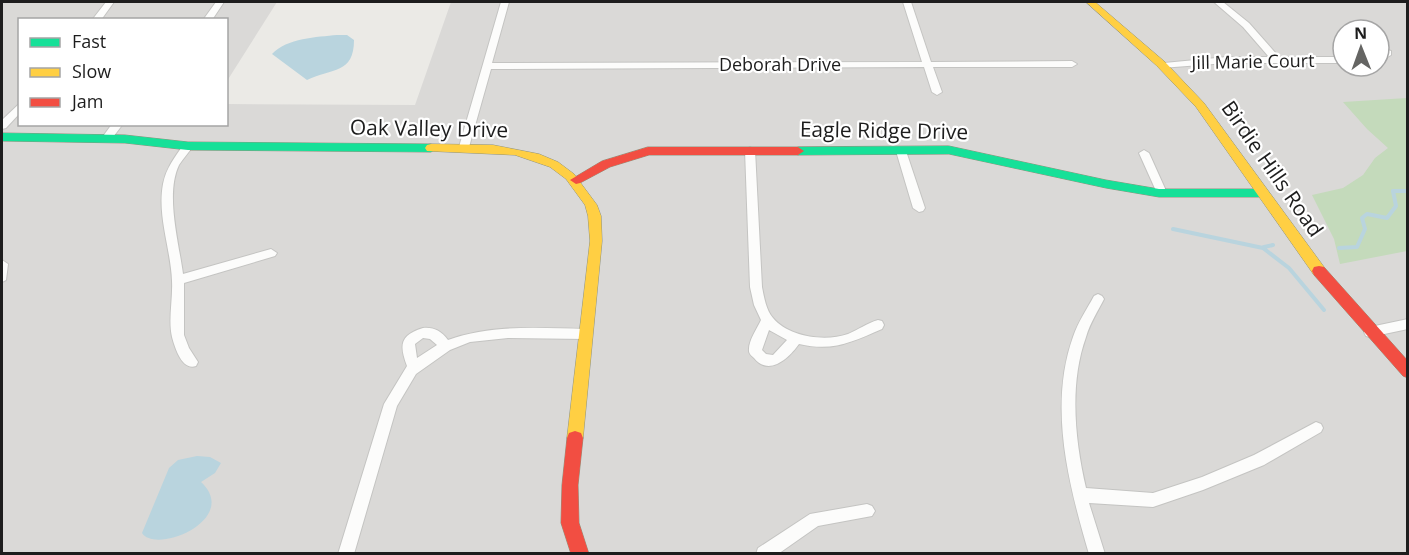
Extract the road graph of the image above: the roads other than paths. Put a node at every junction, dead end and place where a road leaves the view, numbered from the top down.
1 (110, 2) edge
2 (220, 2) edge
3 (505, 2) edge
4 (908, 2) edge
5 (1090, 2) edge
6 (1218, 2) edge
7 (98, 18) edge
8 (208, 18) edge
9 (1276, 60) junction
10 (1331, 60) edge
11 (1072, 64) dead end
12 (928, 65) junction
13 (488, 66) junction
14 (1164, 66) junction
15 (937, 92) dead end
16 (18, 108) edge
17 (2, 126) edge
18 (116, 126) edge
19 (2, 137) edge
20 (106, 138) junction
21 (188, 146) junction
22 (464, 147) junction
23 (750, 150) junction
24 (901, 151) junction
25 (1144, 153) dead end
26 (576, 180) junction
27 (1162, 193) junction
28 (1264, 193) junction
29 (919, 208) dead end
30 (271, 253) dead end
31 (2, 264) edge
32 (2, 277) edge
33 (178, 280) junction
34 (1098, 299) dead end
35 (768, 320) junction
36 (1407, 324) edge
37 (878, 325) dead end
38 (1370, 332) junction
39 (586, 334) junction
40 (796, 339) junction
41 (446, 346) junction
42 (191, 362) dead end
43 (414, 367) junction
44 (1407, 372) edge
45 (1316, 428) dead end
46 (1079, 495) junction
47 (867, 511) dead end
48 (346, 554) edge
49 (580, 554) edge
50 (764, 554) edge
51 (1096, 554) edge

1 - 7 street
2 - 8 street
3 - 13 street
4 - 12 street
5 - 14 street, Birdie Hills Road
6 - 9 street
9 - 10 street, Jill Marie Court
9 - 14 street, Jill Marie Court
11 - 12 street, Deborah Drive
12 - 13 street, Deborah Drive
12 - 15 street
13 - 22 street
14 - 28 street, Birdie Hills Road
16 - 17 street
18 - 20 street
19 - 20 street, Oak Valley Drive
20 - 21 street, Oak Valley Drive
21 - 22 street, Oak Valley Drive
21 - 33 street
22 - 26 street, Oak Valley Drive
23 - 24 street, Eagle Ridge Drive
23 - 26 street, Eagle Ridge Drive
23 - 35 street
24 - 27 street, Eagle Ridge Drive
24 - 29 street
25 - 27 street
26 - 39 street, Oak Valley Drive
27 - 28 street, Eagle Ridge Drive
28 - 38 street, Birdie Hills Road
30 - 33 street
31 - 32 street
33 - 42 street
34 - 46 street
35 - 40 street
35 - 40 street
36 - 38 street
37 - 40 street
38 - 44 street, Birdie Hills Road
39 - 41 street
39 - 49 street, Oak Valley Drive
41 - 43 street
41 - 43 street
43 - 48 street
45 - 46 street
46 - 51 street
47 - 50 street

